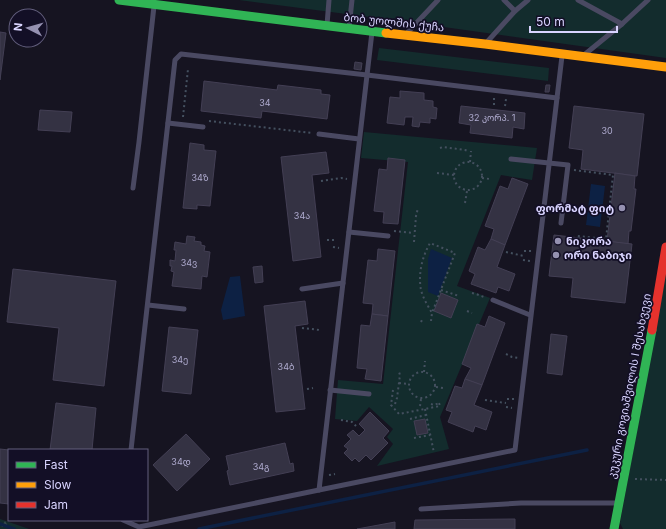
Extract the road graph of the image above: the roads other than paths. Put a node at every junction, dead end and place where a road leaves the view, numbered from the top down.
1 (119, 0) edge
2 (329, 0) edge
3 (352, 0) edge
4 (438, 0) edge
5 (504, 0) edge
6 (528, 0) edge
7 (578, 0) edge
8 (648, 0) edge
9 (178, 3) edge
10 (154, 5) junction
11 (514, 12) junction
12 (622, 24) junction
13 (326, 26) junction
14 (349, 29) junction
15 (372, 32) junction
16 (405, 35) junction
17 (485, 44) junction
18 (562, 54) junction
19 (582, 57) junction
20 (666, 67) edge
21 (367, 75) junction
22 (557, 98) junction
23 (168, 123) junction
24 (204, 127) dead end
25 (318, 134) road end
26 (360, 139) junction
27 (511, 159) dead end
28 (549, 163) junction
29 (133, 188) dead end
30 (561, 223) dead end
31 (348, 232) junction
32 (388, 236) dead end
33 (666, 247) edge
34 (343, 283) junction
35 (302, 289) dead end
36 (493, 300) dead end
37 (148, 305) junction
38 (184, 309) dead end
39 (530, 315) junction
40 (330, 390) junction
41 (369, 394) dead end
42 (131, 449) edge
43 (319, 490) junction
44 (619, 503) junction
45 (421, 509) dead end
46 (125, 521) edge
47 (614, 529) edge

1 - 10 street, ბობ უოლშის ქუჩა
2 - 13 lane
3 - 14 lane
4 - 16 lane
5 - 11 lane
6 - 11 lane
7 - 12 lane
8 - 12 lane
9 - 10 street, ბობ უოლშის ქუჩა
9 - 13 street, ბობ უოლშის ქუჩა
10 - 29 lane
11 - 17 lane
12 - 19 lane
13 - 14 street, ბობ უოლშის ქუჩა
14 - 15 street, ბობ უოლშის ქუჩა
15 - 16 street, ბობ უოლშის ქუჩა
15 - 21 lane
16 - 17 street, ბობ უოლშის ქუჩა
17 - 18 street, ბობ უოლშის ქუჩა
18 - 19 street, ბობ უოლშის ქუჩა
18 - 22 lane
19 - 20 street, ბობ უოლშის ქუჩა
21 - 22 lane
21 - 23 lane
21 - 26 lane
22 - 28 lane
23 - 24 lane
23 - 37 lane
25 - 26 lane
26 - 31 lane
27 - 28 lane
28 - 30 lane
28 - 39 lane
31 - 32 lane
31 - 34 lane
33 - 44 street, კუკური გოგიაშვილის I შესახვევი
34 - 35 lane
34 - 40 lane
36 - 39 lane
37 - 38 lane
37 - 42 lane
39 - 43 lane
40 - 41 lane
40 - 43 lane
43 - 46 lane
44 - 45 lane
44 - 47 street, კუკური გოგიაშვილის I შესახვევი

